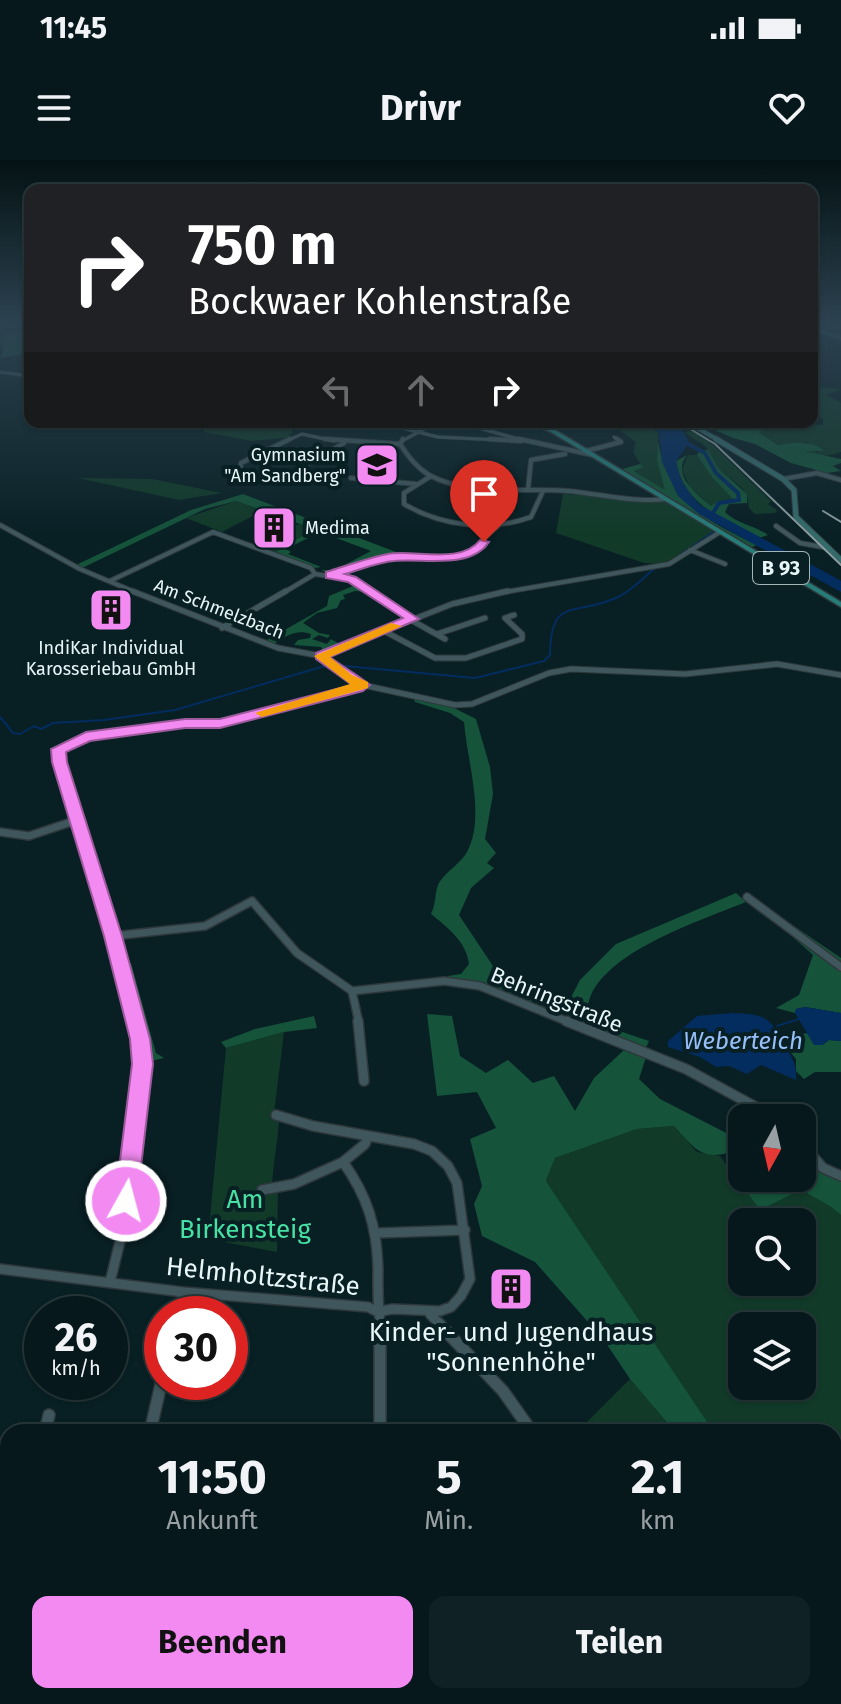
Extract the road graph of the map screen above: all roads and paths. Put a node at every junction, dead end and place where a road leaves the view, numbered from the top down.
1 (400, 428) edge
2 (424, 428) edge
3 (477, 428) edge
4 (549, 428) edge
5 (697, 428) edge
6 (416, 432) junction
7 (614, 437) dead end
8 (521, 441) junction
9 (344, 443) junction
10 (400, 444) junction
11 (571, 453) junction
12 (590, 453) junction
13 (431, 476) junction
14 (295, 477) dead end
15 (351, 478) dead end
16 (783, 479) junction
17 (239, 480) dead end
18 (841, 480) edge
19 (416, 484) junction
20 (528, 490) junction
21 (543, 491) junction
22 (666, 499) junction
23 (0, 525) edge
24 (498, 526) junction
25 (776, 526) dead end
26 (720, 532) junction
27 (828, 548) junction
28 (690, 550) junction
29 (841, 560) edge
30 (725, 564) dead end
31 (315, 574) junction
32 (330, 575) junction
33 (110, 581) junction
34 (841, 605) edge
35 (514, 615) dead end
36 (485, 618) dead end
37 (506, 619) junction
38 (412, 620) junction
39 (499, 622) dead end
40 (222, 628) junction
41 (384, 631) junction
42 (437, 634) junction
43 (445, 639) dead end
44 (321, 656) junction
45 (841, 675) edge
46 (363, 685) junction
47 (77, 820) junction
48 (0, 832) edge
49 (747, 897) dead end
50 (113, 936) junction
51 (841, 967) edge
52 (352, 991) junction
53 (364, 1081) dead end
54 (750, 1104) edge
55 (276, 1115) dead end
56 (368, 1136) junction
57 (816, 1160) edge
58 (343, 1162) junction
59 (841, 1176) edge
60 (262, 1190) dead end
61 (465, 1230) junction
62 (378, 1233) junction
63 (0, 1269) edge
64 (110, 1282) junction
65 (183, 1292) junction
66 (182, 1296) edge
67 (378, 1312) junction
68 (430, 1314) junction
69 (157, 1400) edge
70 (49, 1415) dead end
71 (47, 1424) edge
72 (152, 1424) edge
73 (380, 1424) edge
74 (526, 1424) edge

1 - 6 street
2 - 6 street
3 - 8 street
4 - 12 main road, B 93
5 - 16 street
6 - 8 street
6 - 10 street
7 - 12 street
8 - 11 street
9 - 10 street
9 - 14 street
9 - 17 street
10 - 13 street
11 - 12 street
11 - 20 street
12 - 22 main road, B 93
13 - 19 street
13 - 20 street
15 - 19 street
16 - 18 street
16 - 27 street
19 - 24 street
20 - 21 street
21 - 22 street
21 - 24 street
22 - 26 main road, B 93
23 - 33 street, Am Schmelzbach
24 - 32 street
25 - 27 street
26 - 28 street
26 - 34 main road, B 93
27 - 29 street
28 - 30 street
28 - 38 street
31 - 32 street
31 - 33 street
31 - 40 street
32 - 38 street
33 - 40 street, Am Schmelzbach
35 - 37 street
36 - 42 street
37 - 39 street
37 - 41 street
38 - 41 street
38 - 42 street
40 - 44 street, Am Schmelzbach
41 - 44 street
42 - 43 street
44 - 46 street, Am Schmelzbach
45 - 46 street
46 - 47 street
47 - 48 street
47 - 50 street
49 - 51 street
50 - 52 street
50 - 64 street
52 - 53 street
52 - 54 street, Behringstraße
55 - 56 street
56 - 58 street
56 - 61 street
57 - 59 street
58 - 60 street
58 - 62 street
61 - 62 street
61 - 68 street
62 - 67 street
63 - 64 street, Helmholtzstraße
64 - 65 street, Helmholtzstraße
65 - 66 street
65 - 67 street, Helmholtzstraße
67 - 68 street, Helmholtzstraße
67 - 73 street
68 - 74 street
69 - 72 street
70 - 71 street

